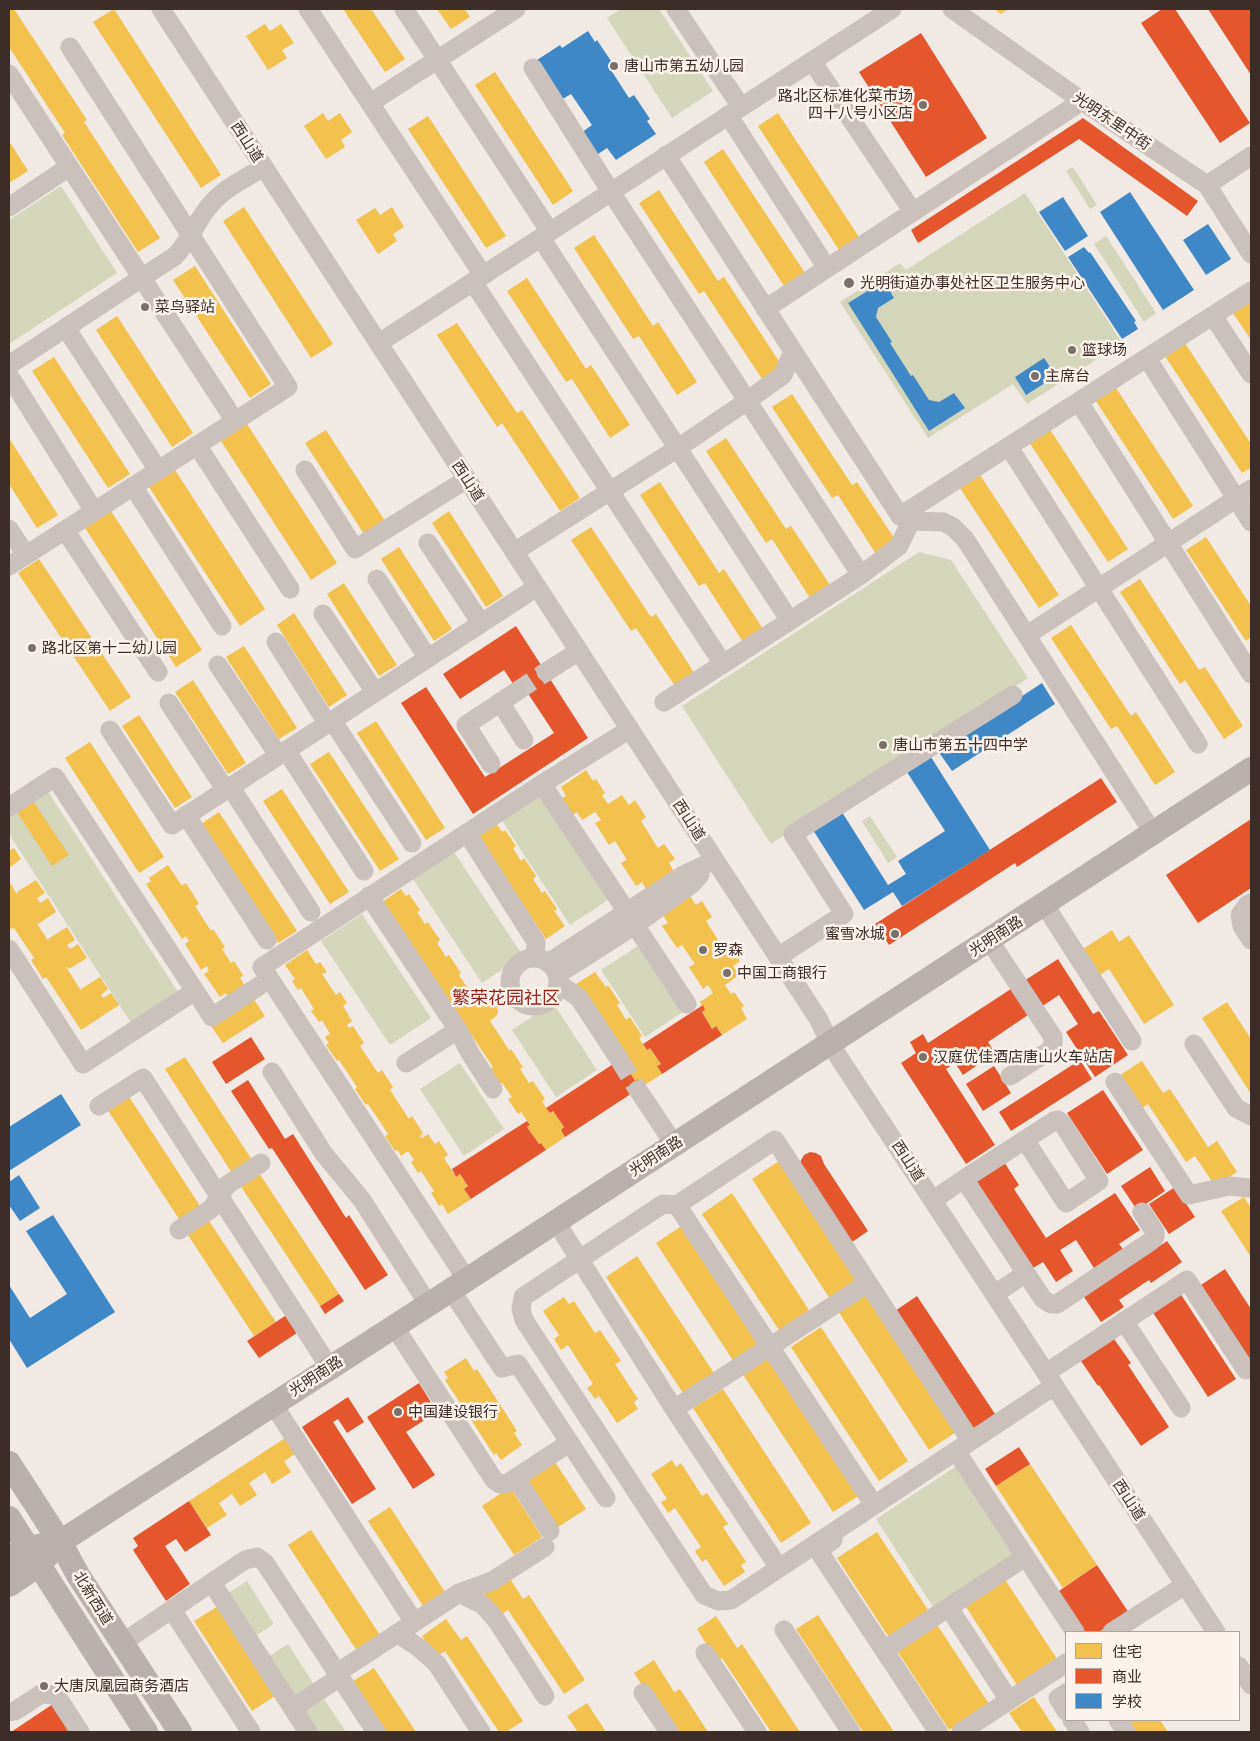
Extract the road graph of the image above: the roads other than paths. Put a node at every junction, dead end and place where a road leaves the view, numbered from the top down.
1 (161, 9) edge
2 (308, 9) edge
3 (404, 9) edge
4 (513, 9) edge
5 (676, 9) edge
6 (892, 9) edge
7 (952, 9) edge
8 (70, 48) dead end
9 (437, 60) junction
10 (812, 60) junction
11 (532, 68) dead end
12 (9, 74) edge
13 (1082, 101) junction
14 (370, 103) junction
15 (734, 111) junction
16 (666, 156) junction
17 (1251, 156) edge
18 (69, 167) junction
19 (264, 167) junction
20 (1207, 185) junction
21 (611, 192) junction
22 (9, 207) edge
23 (913, 212) junction
24 (545, 235) junction
25 (191, 236) junction
26 (1251, 254) edge
27 (827, 268) junction
28 (142, 278) junction
29 (478, 279) junction
30 (1251, 291) edge
31 (766, 309) junction
32 (1213, 316) junction
33 (66, 328) junction
34 (379, 343) junction
35 (793, 351) junction
36 (1147, 358) junction
37 (9, 365) edge
38 (1251, 374) edge
39 (9, 375) edge
40 (747, 401) junction
41 (1079, 402) junction
42 (235, 421) junction
43 (197, 445) junction
44 (1009, 447) junction
45 (678, 448) junction
46 (158, 470) junction
47 (305, 470) dead end
48 (467, 479) junction
49 (133, 486) junction
50 (610, 491) junction
51 (1244, 494) edge
52 (94, 511) junction
53 (906, 518) junction
54 (1251, 522) edge
55 (9, 529) edge
56 (65, 530) junction
57 (428, 542) dead end
58 (1168, 543) junction
59 (514, 552) junction
60 (26, 555) junction
61 (9, 566) edge
62 (861, 575) junction
63 (377, 579) dead end
64 (537, 587) junction
65 (1099, 588) junction
66 (290, 589) dead end
67 (323, 614) dead end
68 (790, 621) junction
69 (481, 623) junction
70 (222, 626) dead end
71 (1026, 635) junction
72 (276, 642) dead end
73 (579, 651) junction
74 (427, 658) junction
75 (723, 664) junction
76 (218, 665) dead end
77 (158, 672) dead end
78 (546, 672) tunnel mouth
79 (1251, 674) edge
80 (375, 692) junction
81 (516, 692) tunnel mouth
82 (1013, 695) dead end
83 (500, 702) junction
84 (664, 702) dead end
85 (169, 703) dead end
86 (330, 722) junction
87 (630, 729) junction
88 (110, 730) dead end
89 (524, 740) dead end
90 (1198, 744) dead end
91 (282, 752) junction
92 (491, 764) dead end
93 (1251, 769) edge
94 (542, 784) junction
95 (228, 788) junction
96 (18, 804) edge
97 (186, 815) junction
98 (467, 833) junction
99 (1153, 833) junction
100 (412, 843) dead end
101 (715, 860) junction
102 (364, 871) dead end
103 (369, 896) junction
104 (1251, 903) edge
105 (1044, 904) junction
106 (311, 912) dead end
107 (631, 918) junction
108 (267, 940) dead end
109 (989, 940) junction
110 (1251, 940) edge
111 (9, 950) edge
112 (778, 957) junction
113 (550, 970) junction
114 (259, 986) dead end
115 (195, 991) junction
116 (687, 1004) dead end
117 (458, 1030) junction
118 (1132, 1041) dead end
119 (830, 1044) junction
120 (1194, 1044) dead end
121 (619, 1059) tunnel mouth
122 (406, 1064) dead end
123 (272, 1072) dead end
124 (1010, 1076) dead end
125 (1115, 1082) dead end
126 (493, 1089) dead end
127 (638, 1090) tunnel mouth
128 (99, 1106) dead end
129 (1251, 1116) edge
130 (1025, 1140) dead end
131 (674, 1144) junction
132 (261, 1163) dead end
133 (964, 1179) junction
134 (1251, 1188) edge
135 (219, 1197) junction
136 (933, 1200) junction
137 (676, 1205) junction
138 (1142, 1212) dead end
139 (556, 1222) junction
140 (179, 1230) dead end
141 (579, 1259) junction
142 (1026, 1273) junction
143 (868, 1283) junction
144 (459, 1285) junction
145 (995, 1294) junction
146 (428, 1304) junction
147 (1124, 1322) junction
148 (394, 1326) junction
149 (770, 1347) junction
150 (330, 1368) junction
151 (1246, 1370) dead end
152 (1053, 1384) junction
153 (273, 1404) junction
154 (1181, 1408) dead end
155 (674, 1409) junction
156 (972, 1441) junction
157 (570, 1443) junction
158 (960, 1457) junction
159 (9, 1463) edge
160 (516, 1478) junction
161 (606, 1498) dead end
162 (874, 1505) junction
163 (9, 1518) edge
164 (60, 1542) junction
165 (1025, 1557) junction
166 (25, 1558) edge
167 (778, 1568) junction
168 (212, 1583) junction
169 (1185, 1584) junction
170 (9, 1585) edge
171 (459, 1593) junction
172 (949, 1608) junction
173 (172, 1610) junction
174 (414, 1622) junction
175 (784, 1630) dead end
176 (1073, 1631) edge
177 (1114, 1631) edge
178 (1215, 1631) edge
179 (397, 1633) junction
180 (122, 1643) junction
181 (884, 1650) junction
182 (705, 1652) dead end
183 (1065, 1664) edge
184 (1240, 1668) edge
185 (338, 1675) junction
186 (1251, 1685) edge
187 (644, 1693) dead end
188 (1065, 1694) edge
189 (546, 1696) dead end
190 (1009, 1700) junction
191 (293, 1708) junction
192 (1065, 1708) edge
193 (9, 1712) edge
194 (1073, 1721) edge
195 (1119, 1721) edge
196 (80, 1732) edge
197 (146, 1732) edge
198 (180, 1732) edge
199 (251, 1732) edge
200 (308, 1732) edge
201 (376, 1732) edge
202 (481, 1732) edge
203 (669, 1732) edge
204 (757, 1732) edge
205 (851, 1732) edge
206 (938, 1732) edge
207 (961, 1732) edge
208 (1080, 1732) edge
209 (1126, 1732) edge

1 - 19 street, 西山道
2 - 14 street
3 - 9 street
4 - 9 street
5 - 15 street
6 - 10 street
7 - 13 street, 光明东里中街
8 - 25 street
9 - 14 street
9 - 24 street
10 - 15 street
10 - 23 street
11 - 21 street
12 - 18 street
13 - 20 street, 光明东里中街
13 - 23 street
14 - 29 street
15 - 16 street
15 - 27 street
16 - 21 street
16 - 31 street
17 - 20 street
18 - 22 street
18 - 28 street
19 - 25 street
19 - 34 street, 西山道
20 - 26 street, 光明东里中街
21 - 24 street
21 - 40 street
23 - 27 street
24 - 29 street
24 - 45 street
25 - 28 street
25 - 42 street
27 - 31 street
28 - 33 street
28 - 42 street
29 - 34 street
29 - 50 street
30 - 32 street
31 - 35 street
32 - 36 street
32 - 38 street
33 - 37 street
33 - 46 street
34 - 48 street, 西山道
35 - 40 street
35 - 53 street
36 - 41 street
36 - 51 street
39 - 52 street
40 - 45 street
40 - 62 street
41 - 44 street
41 - 58 street
42 - 43 street
43 - 46 street
43 - 66 street
44 - 53 street
44 - 65 street
45 - 50 street
45 - 68 street
46 - 49 street
47 - 48 street
48 - 59 street, 西山道
49 - 52 street
49 - 70 street
50 - 59 street
50 - 75 street
51 - 54 street
51 - 58 street
52 - 56 street
53 - 62 street
53 - 71 street
55 - 60 street
56 - 60 street
56 - 77 street
57 - 69 street
58 - 65 street
58 - 79 street
59 - 64 street, 西山道
60 - 61 street
62 - 68 street
63 - 74 street
64 - 69 street
64 - 73 street, 西山道
65 - 71 street
65 - 90 street
67 - 80 street
68 - 75 street
69 - 74 street
71 - 99 street
72 - 86 street
73 - 78 street
73 - 87 street, 西山道
74 - 80 street
75 - 84 street
76 - 91 street
80 - 86 street
81 - 83 street
82 - 112 street
83 - 89 street
83 - 92 street
85 - 95 street
86 - 91 street
86 - 100 street
87 - 94 street
87 - 101 street, 西山道
88 - 97 street
91 - 95 street
91 - 102 street
93 - 99 main road, 光明南路
94 - 98 street
94 - 107 street
95 - 97 street
95 - 106 street
96 - 115 street
97 - 108 street
98 - 103 street
98 - 113 street
99 - 105 main road, 光明南路
101 - 107 street
101 - 112 street, 西山道
103 - 117 street
103 - 144 street
104 - 110 street
105 - 109 main road, 光明南路
105 - 118 street
107 - 113 street
107 - 116 street
109 - 119 main road, 光明南路
109 - 124 street
111 - 115 street
112 - 119 street, 西山道
113 - 121 street
114 - 115 street
117 - 122 street
117 - 126 street
119 - 131 main road, 光明南路
119 - 136 street, 西山道
120 - 129 street
123 - 146 street
125 - 134 street
127 - 131 street
128 - 135 street
130 - 133 street
131 - 139 main road, 光明南路
132 - 135 street
133 - 136 street
133 - 142 street
135 - 140 street
135 - 150 street
136 - 145 street, 西山道
137 - 141 street
137 - 143 street
137 - 149 street
138 - 142 street
139 - 141 street
139 - 144 main road, 光明南路
141 - 155 street
141 - 167 street
142 - 145 street
143 - 149 street
143 - 156 street
144 - 146 main road, 光明南路
144 - 157 street
145 - 152 street, 西山道
146 - 148 main road, 光明南路
147 - 151 street
147 - 152 street
147 - 154 street
148 - 150 main road, 光明南路
148 - 160 street
149 - 155 street
149 - 162 street
150 - 153 main road, 光明南路
152 - 156 street
152 - 158 street
152 - 169 street, 西山道
153 - 164 main road, 光明南路
153 - 174 street
155 - 167 street
156 - 162 street
157 - 160 street
157 - 161 street
158 - 165 street
158 - 181 street
159 - 164 main road, 北新西道
160 - 171 street
162 - 167 street
163 - 166 main road, 北新西道
164 - 166 main road, 光明南路
164 - 180 main road, 北新西道
165 - 172 street
165 - 176 street
166 - 170 main road, 光明南路
166 - 197 main road, 北新西道
168 - 173 street
168 - 185 street
168 - 191 street
169 - 177 street
169 - 178 street, 西山道
171 - 174 street
171 - 189 street
172 - 181 street
172 - 190 street
173 - 180 street
173 - 199 street
174 - 179 street
175 - 205 street
179 - 185 street
179 - 202 street
180 - 198 main road, 北新西道
181 - 206 street
182 - 204 street
183 - 190 street
184 - 186 street
185 - 191 street
185 - 201 street
187 - 203 street
188 - 192 street
190 - 207 street
191 - 200 street
193 - 196 street
194 - 208 street
195 - 209 street

